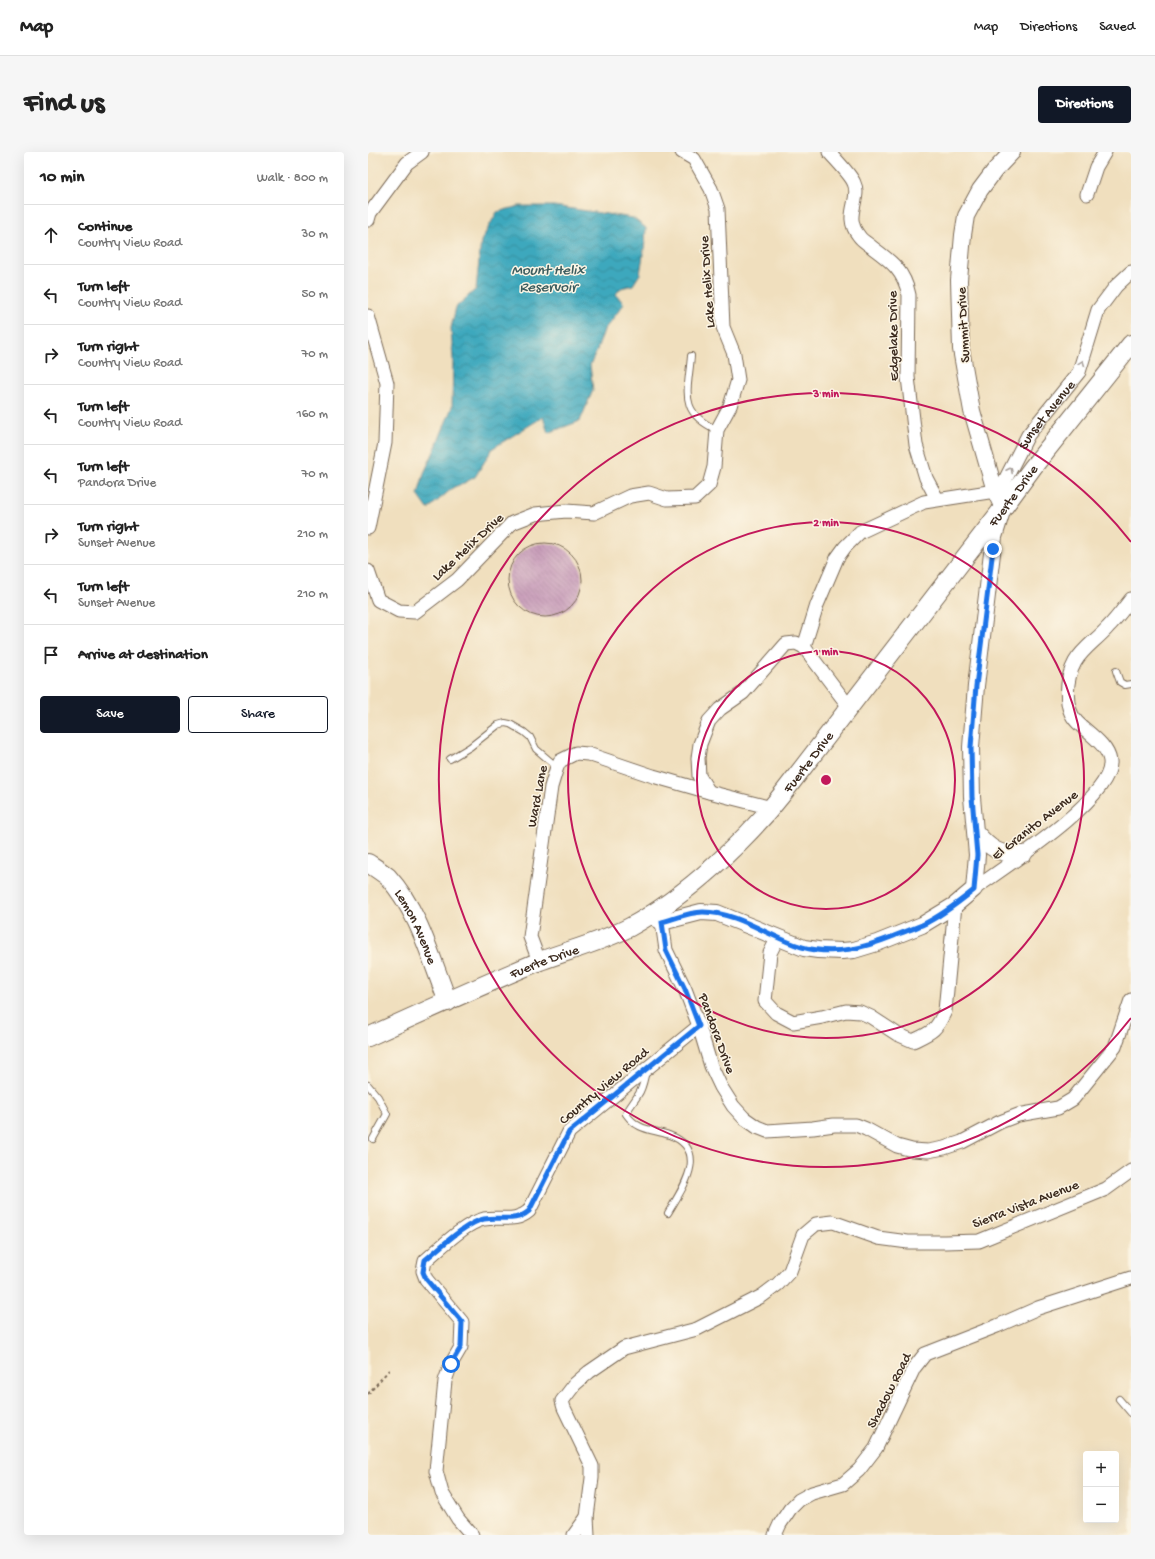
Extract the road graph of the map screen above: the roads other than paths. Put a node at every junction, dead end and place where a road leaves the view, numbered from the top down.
1 (422, 152) edge
2 (682, 152) edge
3 (829, 152) edge
4 (1012, 152) edge
5 (1105, 152) edge
6 (1087, 194) dead end
7 (368, 220) edge
8 (1131, 272) edge
9 (368, 316) edge
10 (1131, 344) edge
11 (691, 356) dead end
12 (718, 430) junction
13 (995, 491) junction
14 (937, 499) junction
15 (1003, 508) junction
16 (368, 528) edge
17 (368, 571) edge
18 (1131, 599) edge
19 (804, 647) junction
20 (1116, 671) dead end
21 (1131, 684) edge
22 (850, 708) junction
23 (450, 759) dead end
24 (556, 767) junction
25 (709, 792) junction
26 (772, 808) junction
27 (975, 831) junction
28 (1024, 854) junction
29 (368, 862) edge
30 (974, 890) junction
31 (955, 905) junction
32 (656, 918) junction
33 (778, 937) junction
34 (539, 962) junction
35 (1131, 1000) edge
36 (448, 1002) junction
37 (699, 1026) junction
38 (368, 1036) edge
39 (647, 1069) junction
40 (368, 1084) edge
41 (373, 1139) dead end
42 (1131, 1171) edge
43 (668, 1213) dead end
44 (1131, 1278) edge
45 (1119, 1399) dead end
46 (1131, 1413) edge
47 (587, 1517) junction
48 (472, 1535) edge
49 (574, 1535) edge
50 (588, 1535) edge
51 (775, 1535) edge

1 - 7 street
2 - 12 street, Lake Helix Drive
3 - 14 street, Edgelake Drive
4 - 13 street, Summit Drive
5 - 6 street
15 -> 8 street, Sunset Avenue
9 - 16 street
10 - 15 main road, Fuerte Drive
11 - 12 lane
12 - 17 street, Lake Helix Drive
13 - 14 street
13 - 15 street, Summit Drive
14 - 19 street
15 - 22 main road, Fuerte Drive
15 - 27 street, Sunset Avenue
18 - 28 street, El Granito Avenue
19 - 22 street
19 - 25 street
20 - 21 lane
22 - 26 main road, Fuerte Drive
23 - 24 lane
24 - 25 street, Ward Lane
24 - 34 street, Ward Lane
25 - 26 street, Ward Lane
26 - 32 main road, Fuerte Drive
27 - 28 street
27 - 30 street, Sunset Avenue
28 - 30 street, El Granito Avenue
29 - 36 main road, Lemon Avenue
30 - 31 street
31 - 33 street
31 - 33 street
32 - 33 street
32 - 34 main road, Fuerte Drive
32 - 37 street, Pandora Drive
34 - 36 main road, Fuerte Drive
35 - 37 street, Pandora Drive
36 - 38 main road, Fuerte Drive
37 - 39 street, Country View Road
39 - 43 lane
39 - 48 street, Country View Road
40 - 41 lane
42 - 47 street, Sierra Vista Avenue
44 - 51 street, Shadow Road
45 - 46 lane
47 - 49 street
47 - 50 street, Sierra Vista Avenue

